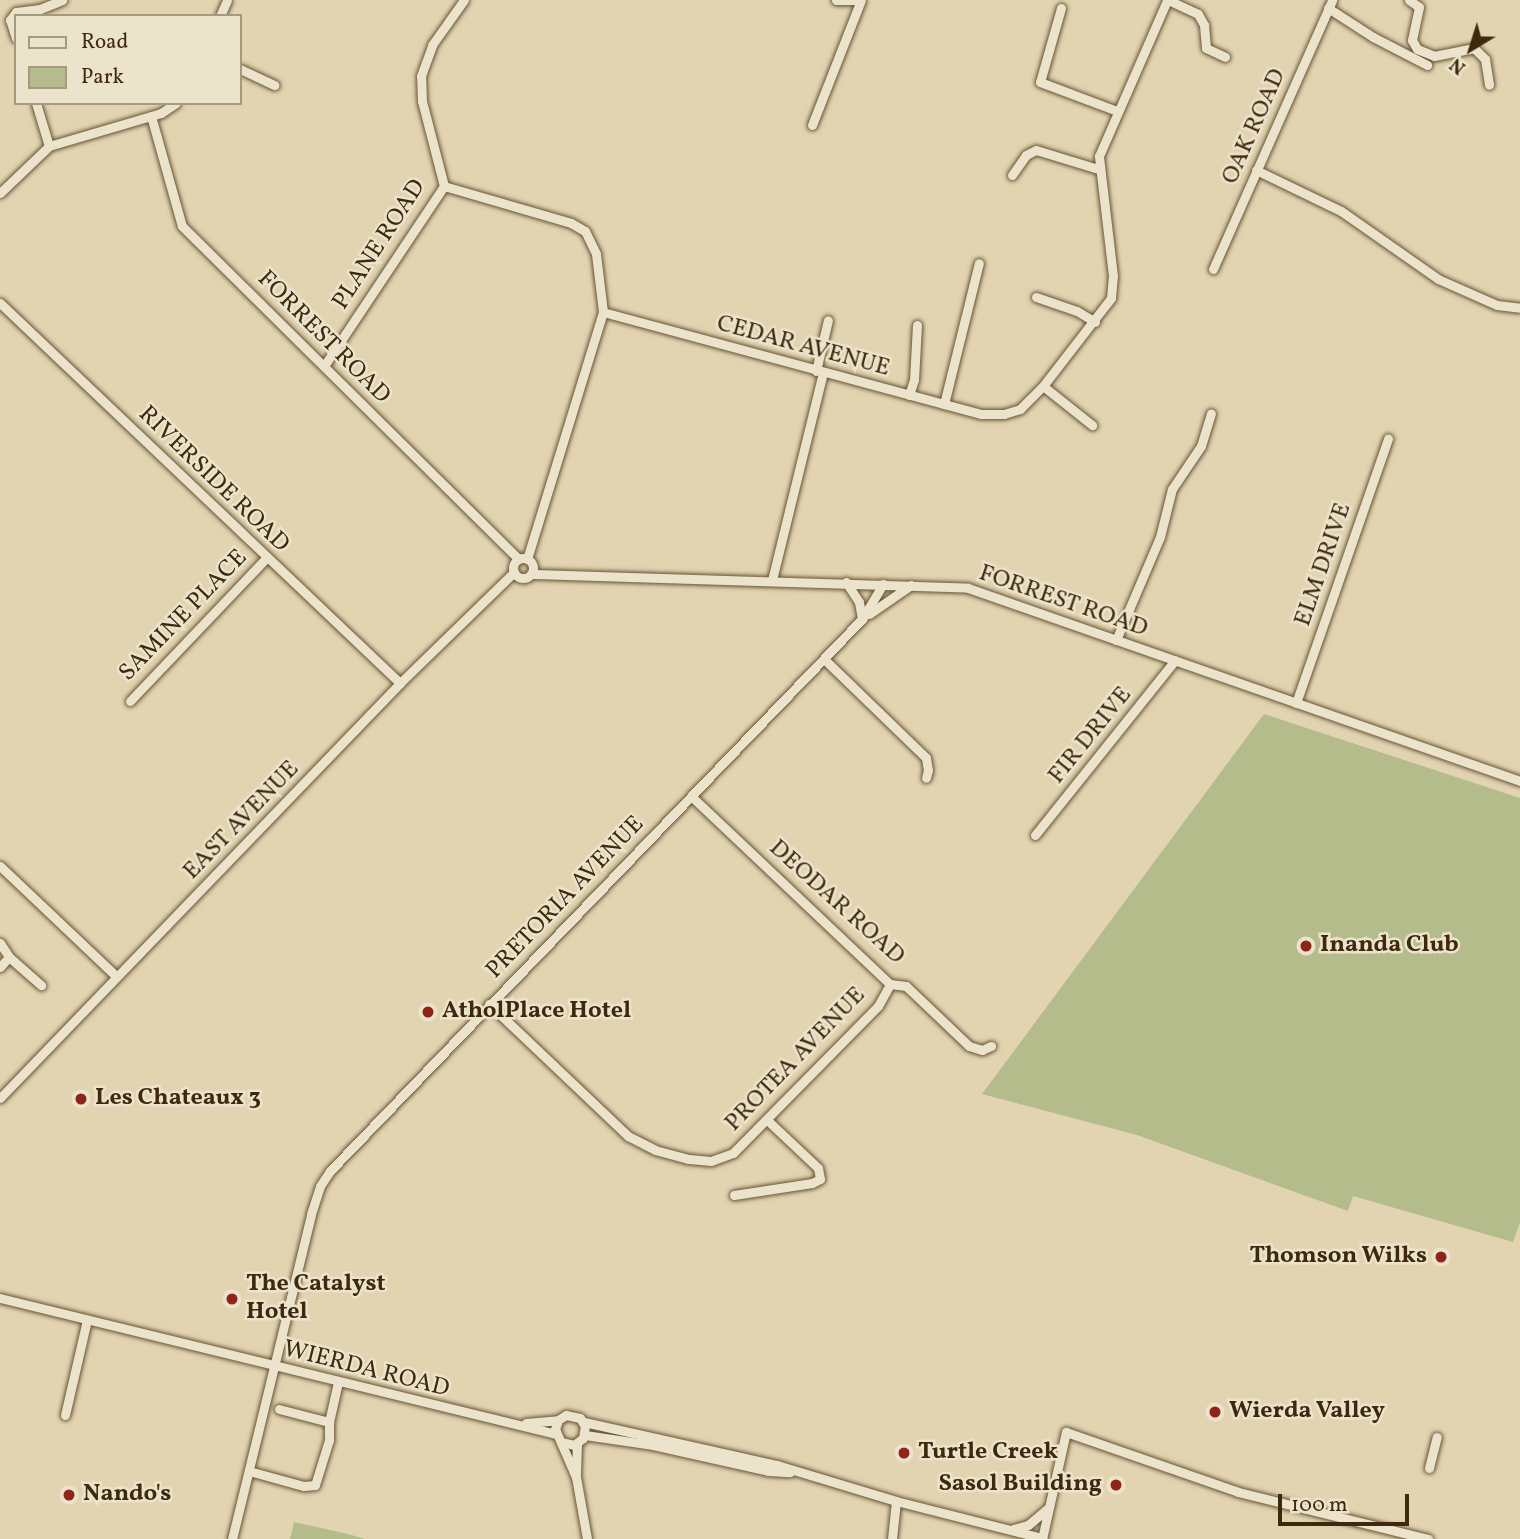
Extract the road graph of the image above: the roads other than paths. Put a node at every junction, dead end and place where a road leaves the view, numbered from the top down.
1 (62, 0) edge
2 (464, 0) edge
3 (836, 0) edge
4 (860, 0) edge
5 (1167, 0) edge
6 (1409, 0) edge
7 (1330, 4) edge
8 (1060, 8) dead end
9 (16, 14) edge
10 (14, 16) edge
11 (14, 32) edge
12 (1226, 57) dead end
13 (1427, 65) dead end
14 (242, 70) edge
15 (275, 85) dead end
16 (1489, 85) dead end
17 (37, 105) edge
18 (172, 105) edge
19 (1117, 111) junction
20 (151, 116) junction
21 (813, 125) dead end
22 (49, 146) junction
23 (1098, 169) junction
24 (1256, 170) junction
25 (1013, 175) dead end
26 (444, 186) junction
27 (0, 193) edge
28 (979, 263) dead end
29 (1213, 269) dead end
30 (1036, 298) dead end
31 (0, 303) edge
32 (1520, 308) edge
33 (603, 312) junction
34 (828, 320) dead end
35 (1095, 322) junction
36 (917, 325) dead end
37 (324, 366) junction
38 (820, 372) junction
39 (1043, 386) junction
40 (909, 395) junction
41 (944, 404) junction
42 (1211, 413) dead end
43 (1092, 425) dead end
44 (1388, 439) dead end
45 (266, 558) junction
46 (523, 559) junction
47 (514, 572) junction
48 (531, 574) junction
49 (772, 580) junction
50 (846, 582) junction
51 (883, 584) junction
52 (911, 585) junction
53 (862, 619) junction
54 (1116, 640) junction
55 (824, 659) junction
56 (1175, 660) junction
57 (400, 683) junction
58 (130, 701) dead end
59 (1296, 703) junction
60 (926, 778) dead end
61 (1520, 781) edge
62 (691, 796) junction
63 (1035, 835) dead end
64 (0, 866) edge
65 (0, 943) edge
66 (9, 957) junction
67 (0, 967) edge
68 (117, 976) junction
69 (890, 984) junction
70 (41, 985) dead end
71 (489, 1004) junction
72 (991, 1046) dead end
73 (2, 1093) edge
74 (766, 1119) junction
75 (734, 1195) dead end
76 (0, 1298) edge
77 (87, 1320) junction
78 (276, 1367) junction
79 (338, 1382) junction
80 (279, 1409) dead end
81 (65, 1415) dead end
82 (558, 1420) junction
83 (329, 1422) junction
84 (584, 1422) junction
85 (520, 1423) junction
86 (585, 1434) junction
87 (1437, 1437) dead end
88 (559, 1438) junction
89 (577, 1443) junction
90 (691, 1450) junction
91 (1429, 1468) dead end
92 (249, 1471) junction
93 (576, 1478) junction
94 (895, 1501) junction
95 (1049, 1508) junction
96 (1011, 1530) junction
97 (232, 1539) edge
98 (587, 1539) edge
99 (892, 1539) edge
100 (1042, 1539) edge
101 (1428, 1539) edge

1 - 9 street
2 - 26 street, PLANE ROAD
3 - 4 street
4 - 21 street
5 - 12 street
5 - 19 street
6 - 16 street
7 - 13 street
7 - 24 street, OAK ROAD
8 - 19 street
10 - 11 street
14 - 15 street
17 - 22 street
18 - 20 street
19 - 23 street
20 - 22 street
20 - 37 street, FORREST ROAD
22 - 27 street
23 - 25 street
23 - 35 street
24 - 29 street, OAK ROAD
24 - 32 street
26 - 33 street
26 - 37 street, PLANE ROAD
28 - 41 street
30 - 35 street
31 - 45 street, RIVERSIDE ROAD
33 - 38 street, CEDAR AVENUE
33 - 46 street
34 - 38 street
35 - 39 street
36 - 40 street
37 - 46 street, FORREST ROAD
38 - 40 street, CEDAR AVENUE
38 - 49 street
39 - 41 street, CEDAR AVENUE
39 - 43 street
40 - 41 street, CEDAR AVENUE
42 - 54 street
44 - 59 street, ELM DRIVE
45 - 57 street, RIVERSIDE ROAD
45 - 58 street, SAMINE PLACE
46 - 47 street
46 - 48 street
47 - 48 street
47 - 57 street, EAST AVENUE
48 - 49 street, FORREST ROAD
49 - 50 street, FORREST ROAD
50 - 51 street, FORREST ROAD
50 - 53 street
51 - 52 street, FORREST ROAD
51 - 53 street, PRETORIA AVENUE
52 - 53 street
52 - 54 street, FORREST ROAD
53 - 55 street, PRETORIA AVENUE
54 - 56 street, FORREST ROAD
55 - 60 street
55 - 62 street, PRETORIA AVENUE
56 - 59 street, FORREST ROAD
56 - 63 street, FIR DRIVE
57 - 68 street, EAST AVENUE
59 - 61 street, FORREST ROAD
62 - 69 street, DEODAR ROAD
62 - 71 street, PRETORIA AVENUE
64 - 68 street
65 - 66 street
66 - 67 street
66 - 70 street
68 - 73 street, EAST AVENUE
69 - 72 street, DEODAR ROAD
69 - 74 street, PROTEA AVENUE
71 - 74 street, PROTEA AVENUE
71 - 78 street, PRETORIA AVENUE
74 - 75 street
76 - 77 street, WIERDA ROAD
77 - 78 street, WIERDA ROAD
77 - 81 street
78 - 79 street, WIERDA ROAD
78 - 92 street, PRETORIA AVENUE
79 - 83 street
79 - 85 street, WIERDA ROAD
80 - 83 street
82 - 84 street
82 - 85 street, WIERDA ROAD
82 - 88 street
83 - 92 street
84 - 86 street
84 - 90 street
85 - 88 street, WIERDA ROAD
86 - 89 street
86 - 90 street
87 - 91 street
88 - 89 street
88 - 93 street
89 - 93 street
90 - 94 street
92 - 97 street, PRETORIA AVENUE
93 - 98 street
94 - 96 street
94 - 99 street
95 - 96 street
95 - 100 street
95 - 101 street
96 - 100 street

